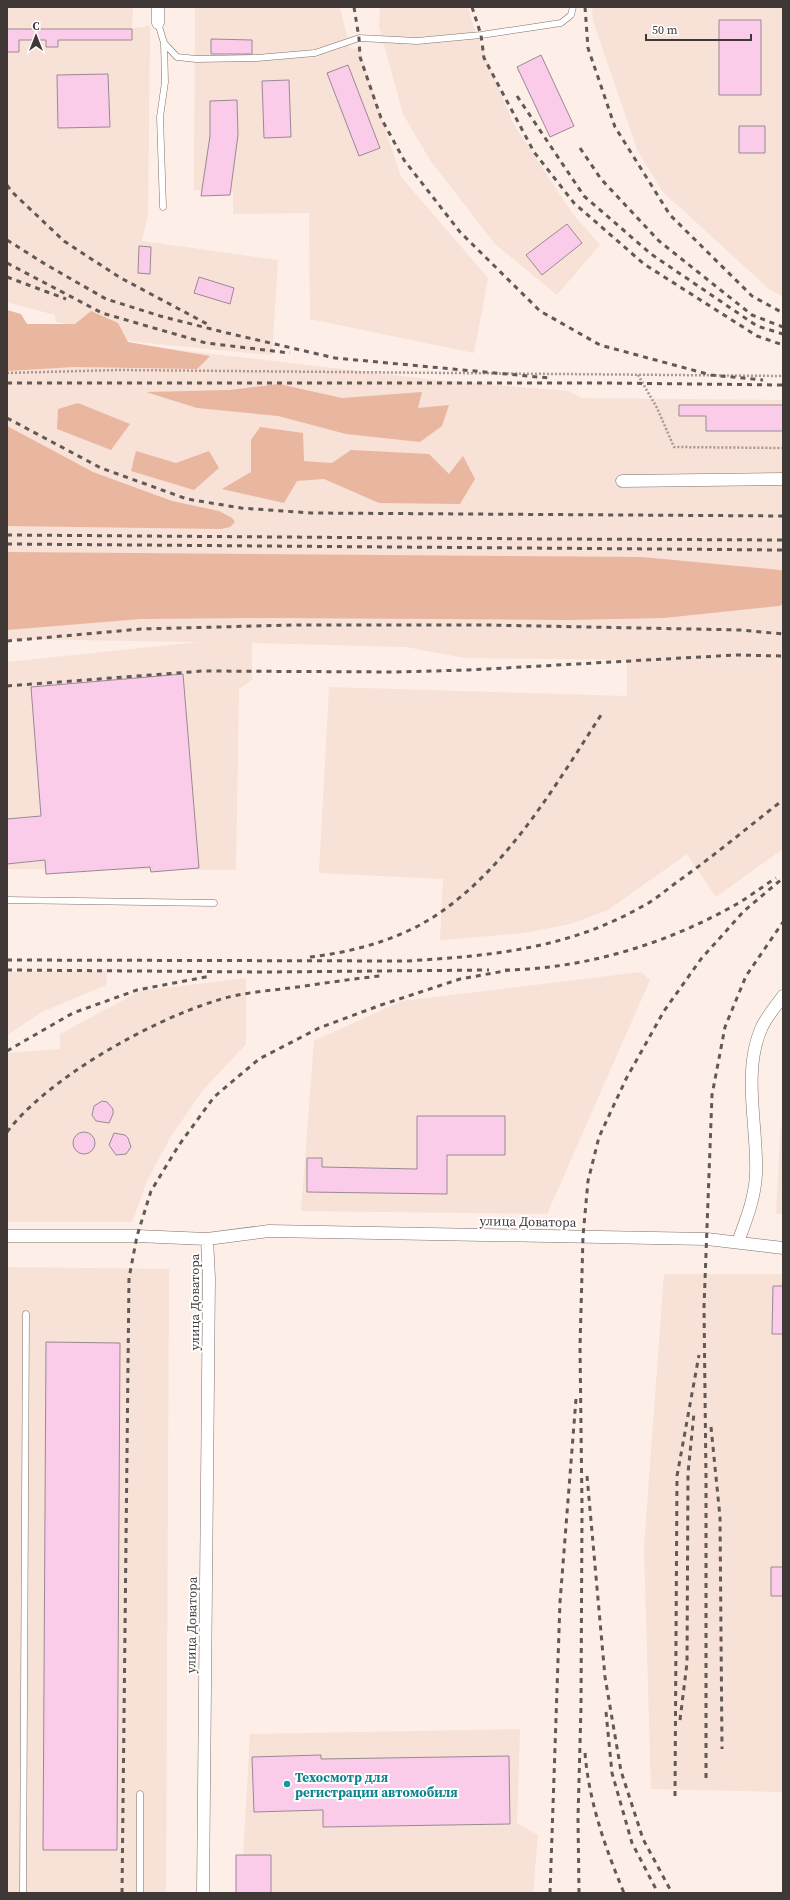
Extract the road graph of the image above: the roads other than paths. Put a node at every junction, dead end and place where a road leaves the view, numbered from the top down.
1 (158, 7) edge
2 (573, 7) edge
3 (158, 23) joint
4 (164, 43) junction
5 (163, 207) dead end
6 (783, 479) edge
7 (622, 481) dead end
8 (7, 900) edge
9 (214, 903) dead end
10 (783, 996) edge
11 (7, 1236) edge
12 (207, 1239) junction
13 (738, 1242) junction
14 (783, 1248) edge
15 (26, 1314) dead end
16 (140, 1794) dead end
17 (23, 1893) edge
18 (140, 1893) edge
19 (203, 1893) edge

1 - 3 street
2 - 4 lane
3 - 4 lane
4 - 5 lane
6 - 7 street
8 - 9 lane
10 - 13 street
11 - 12 street
12 - 13 street, улица Доватора
12 - 19 street, улица Доватора
13 - 14 street, улица Доватора
15 - 17 lane
16 - 18 lane

